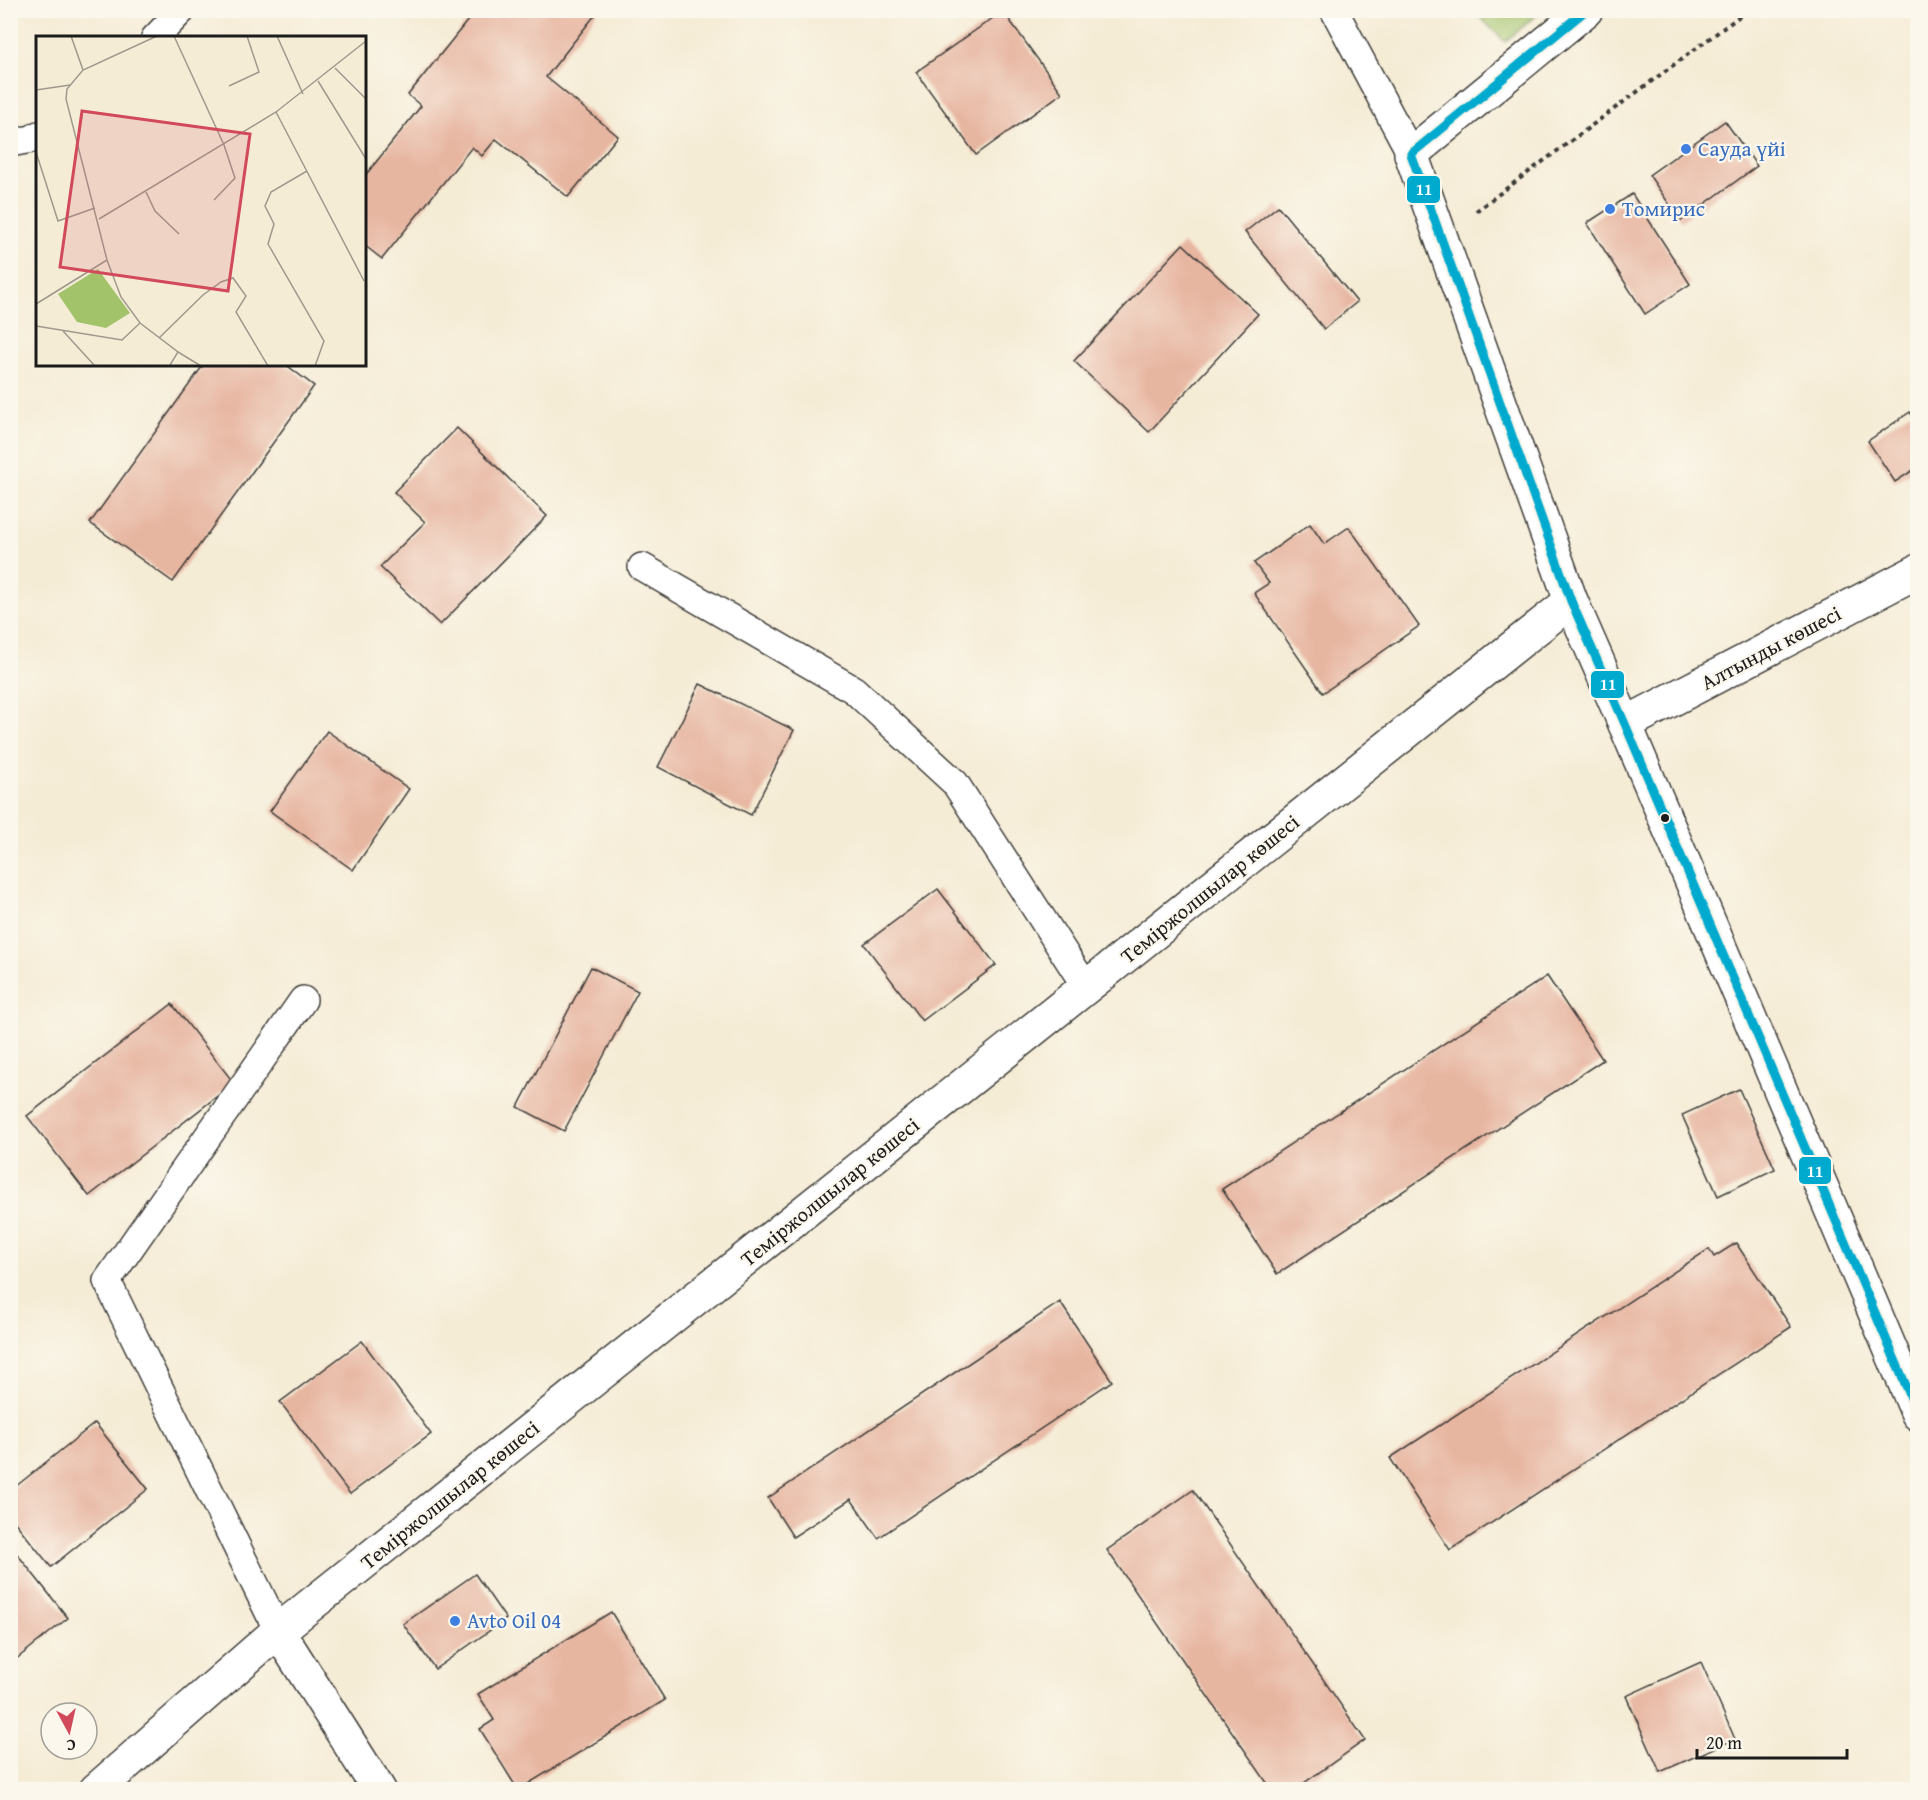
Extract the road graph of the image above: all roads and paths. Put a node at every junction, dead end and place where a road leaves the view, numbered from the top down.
1 (182, 10) edge
2 (1334, 10) edge
3 (1586, 10) edge
4 (1748, 10) edge
5 (157, 36) edge
6 (36, 136) edge
7 (10, 143) edge
8 (1411, 154) junction
9 (1441, 237) junction
10 (642, 567) dead end
11 (1917, 572) edge
12 (1570, 601) junction
13 (1625, 724) junction
14 (1086, 987) junction
15 (303, 1000) dead end
16 (1917, 1414) edge
17 (278, 1632) junction
18 (96, 1790) edge
19 (379, 1790) edge

1 - 5 lane
2 - 8 lane
3 - 8 street
4 - 9 path
6 - 7 lane
8 - 9 street
9 - 12 street
10 - 14 lane
11 - 13 street, Алтынды көшесі
12 - 13 street
12 - 14 street, Теміржолшылар көшесі
13 - 16 street
14 - 17 street, Теміржолшылар көшесі
15 - 17 lane
17 - 18 street, Теміржолшылар көшесі
17 - 19 street

